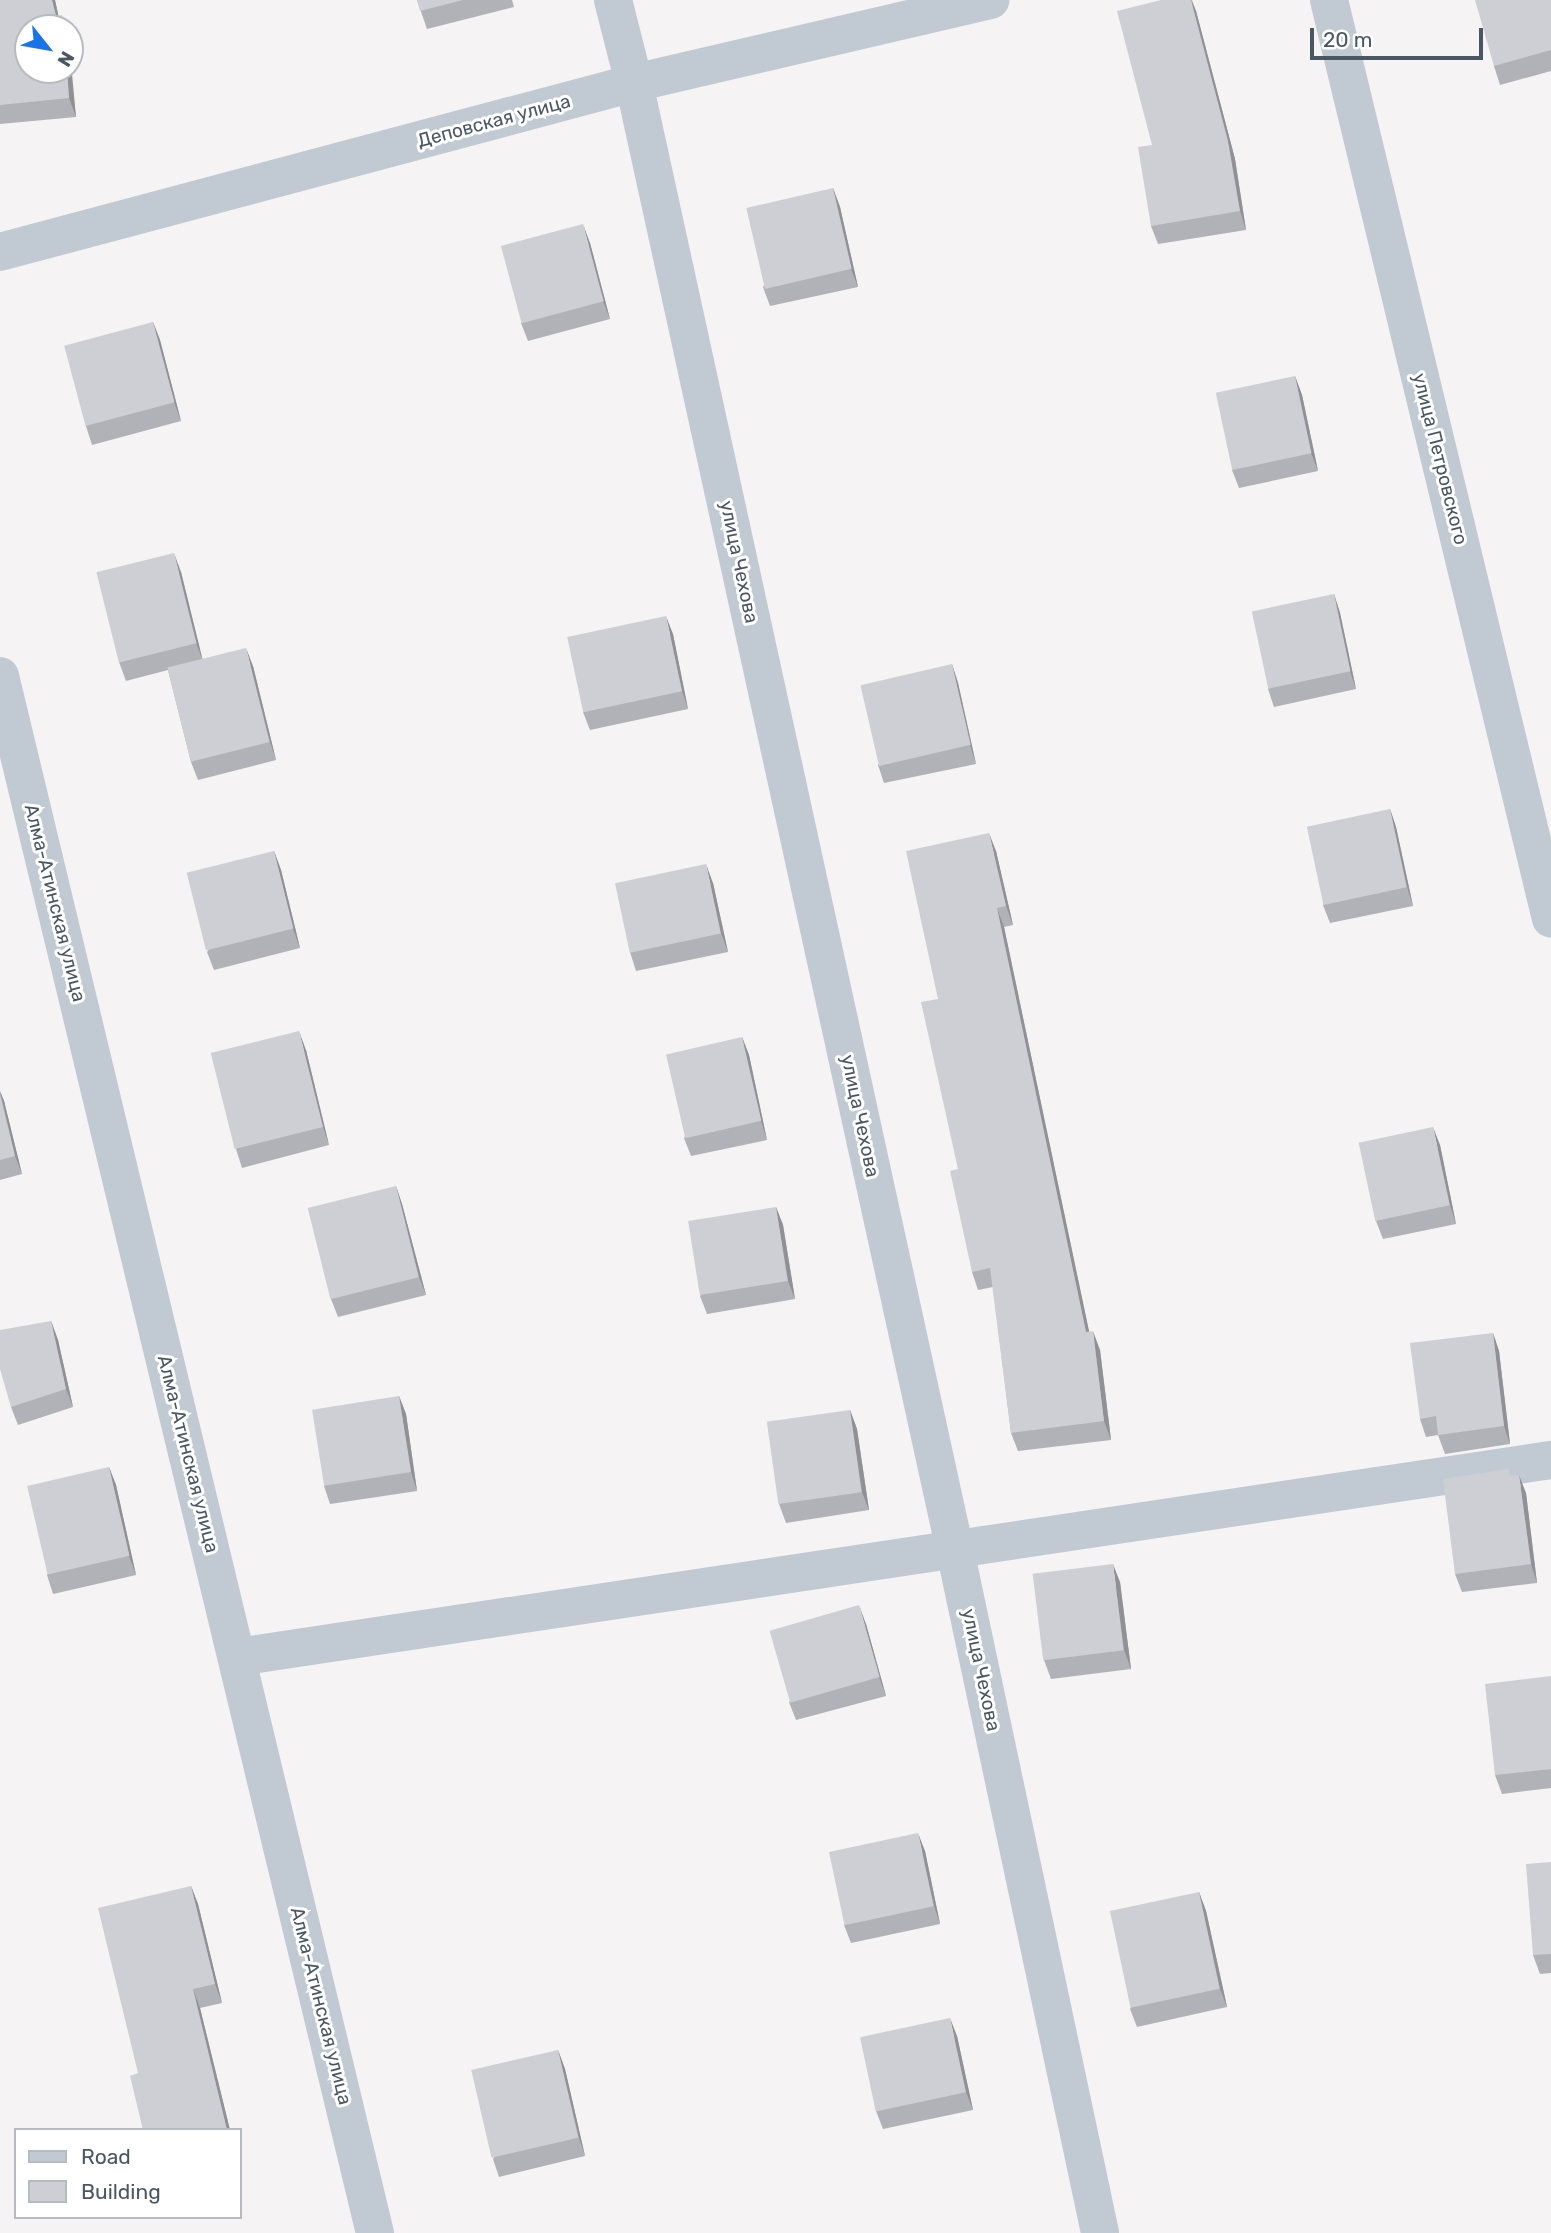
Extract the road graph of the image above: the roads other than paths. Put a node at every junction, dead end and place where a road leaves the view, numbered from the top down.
1 (613, 0) edge
2 (990, 0) edge
3 (1329, 0) edge
4 (635, 83) junction
5 (0, 252) edge
6 (0, 676) edge
7 (1551, 919) edge
8 (1551, 1460) edge
9 (956, 1550) junction
10 (237, 1657) junction
11 (375, 2233) edge
12 (1100, 2233) edge

1 - 4 street, улица Чехова
2 - 4 street, Деповская улица
3 - 7 street, улица Петровского
4 - 5 street, Деповская улица
4 - 9 street, улица Чехова
6 - 10 street, Алма-Атинская улица
8 - 9 street
9 - 10 street
9 - 12 street, улица Чехова
10 - 11 street, Алма-Атинская улица

